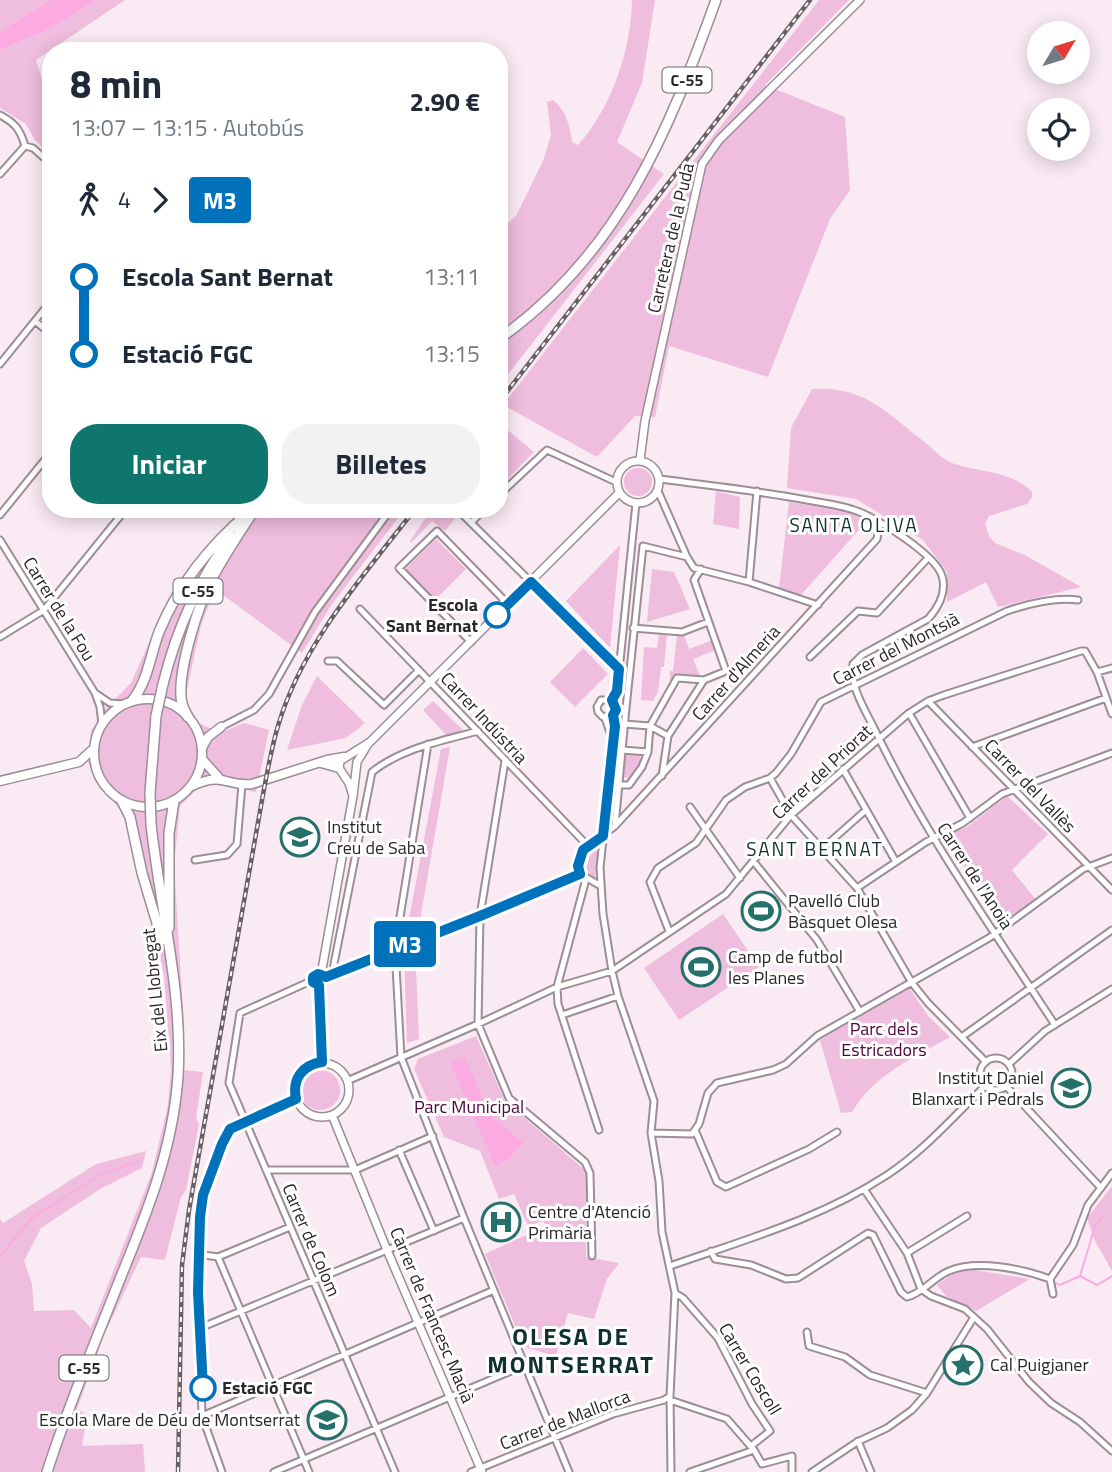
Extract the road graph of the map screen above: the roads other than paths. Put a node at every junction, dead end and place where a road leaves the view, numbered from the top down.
1 (716, 0) edge
2 (860, 0) edge
3 (0, 115) edge
4 (24, 146) junction
5 (42, 156) edge
6 (0, 174) edge
7 (42, 312) edge
8 (35, 321) junction
9 (42, 327) edge
10 (508, 331) edge
11 (0, 364) edge
12 (640, 460) junction
13 (42, 463) edge
14 (659, 479) junction
15 (616, 482) junction
16 (508, 487) edge
17 (658, 491) junction
18 (758, 491) junction
19 (620, 493) junction
20 (636, 503) junction
21 (0, 515) edge
22 (119, 518) edge
23 (243, 518) edge
24 (246, 518) edge
25 (249, 518) edge
26 (384, 518) edge
27 (466, 518) edge
28 (476, 518) edge
29 (471, 523) junction
30 (880, 523) junction
31 (0, 540) edge
32 (687, 557) junction
33 (928, 558) junction
34 (701, 569) junction
35 (531, 582) junction
36 (750, 582) junction
37 (1078, 600) dead end
38 (508, 604) junction
39 (818, 605) junction
40 (44, 610) junction
41 (360, 610) dead end
42 (708, 622) junction
43 (633, 628) junction
44 (0, 638) edge
45 (471, 642) junction
46 (810, 657) dead end
47 (328, 661) dead end
48 (1112, 668) edge
49 (619, 669) junction
50 (419, 670) junction
51 (1097, 672) junction
52 (704, 680) junction
53 (431, 682) junction
54 (854, 686) junction
55 (95, 693) junction
56 (1106, 698) junction
57 (612, 700) junction
58 (928, 701) junction
59 (128, 703) junction
60 (616, 707) junction
61 (626, 708) junction
62 (909, 713) junction
63 (1112, 714) edge
64 (613, 715) junction
65 (605, 718) junction
66 (191, 721) junction
67 (102, 724) junction
68 (624, 724) junction
69 (650, 726) junction
70 (221, 727) junction
71 (478, 731) junction
72 (668, 736) junction
73 (878, 738) junction
74 (613, 740) junction
75 (370, 742) junction
76 (428, 744) junction
77 (94, 747) junction
78 (972, 747) junction
79 (202, 748) junction
80 (622, 750) junction
81 (648, 752) junction
82 (1112, 753) edge
83 (346, 757) junction
84 (202, 759) junction
85 (505, 761) junction
86 (357, 762) junction
87 (318, 763) junction
88 (73, 764) junction
89 (843, 768) junction
90 (341, 771) junction
91 (355, 772) junction
92 (97, 773) junction
93 (662, 776) junction
94 (219, 778) junction
95 (770, 778) junction
96 (0, 781) edge
97 (242, 784) junction
98 (619, 785) junction
99 (191, 786) junction
100 (1013, 789) junction
101 (353, 796) junction
102 (122, 801) junction
103 (174, 801) junction
104 (690, 807) dead end
105 (866, 810) junction
106 (791, 815) junction
107 (970, 818) junction
108 (615, 826) junction
109 (706, 831) junction
110 (603, 836) junction
111 (933, 839) junction
112 (587, 845) junction
113 (823, 848) junction
114 (1112, 858) edge
115 (195, 860) dead end
116 (754, 862) junction
117 (895, 862) junction
118 (1089, 866) junction
119 (580, 874) junction
120 (740, 878) junction
121 (586, 879) junction
122 (601, 886) junction
123 (858, 888) junction
124 (1112, 890) edge
125 (480, 916) junction
126 (1112, 930) edge
127 (669, 931) junction
128 (996, 934) junction
129 (169, 948) junction
130 (395, 948) junction
131 (171, 960) junction
132 (612, 971) junction
133 (332, 974) junction
134 (319, 979) junction
135 (912, 983) junction
136 (556, 988) junction
137 (1032, 988) junction
138 (1112, 989) edge
139 (618, 996) junction
140 (860, 1012) junction
141 (562, 1015) junction
142 (478, 1024) junction
143 (1055, 1025) junction
144 (963, 1036) junction
145 (401, 1057) junction
146 (322, 1062) junction
147 (986, 1062) junction
148 (1009, 1064) junction
149 (347, 1081) junction
150 (986, 1085) junction
151 (1006, 1086) junction
152 (296, 1099) junction
153 (332, 1115) junction
154 (245, 1121) junction
155 (599, 1130) dead end
156 (695, 1130) junction
157 (836, 1132) dead end
158 (651, 1133) junction
159 (433, 1136) junction
160 (399, 1150) junction
161 (266, 1170) junction
162 (355, 1170) junction
163 (1112, 1173) edge
164 (1101, 1188) junction
165 (864, 1189) junction
166 (967, 1216) dead end
167 (464, 1218) junction
168 (290, 1227) junction
169 (434, 1231) junction
170 (387, 1250) junction
171 (711, 1251) junction
172 (907, 1253) junction
173 (592, 1256) dead end
174 (218, 1257) junction
175 (198, 1260) junction
176 (670, 1266) junction
177 (1050, 1279) junction
178 (313, 1281) junction
179 (921, 1289) junction
180 (494, 1290) junction
181 (675, 1293) junction
182 (1053, 1294) dead end
183 (241, 1312) junction
184 (974, 1317) junction
185 (419, 1323) junction
186 (200, 1328) junction
187 (807, 1332) dead end
188 (344, 1355) junction
189 (525, 1365) junction
190 (272, 1385) junction
191 (927, 1394) junction
192 (450, 1397) junction
193 (670, 1398) junction
194 (202, 1416) junction
195 (377, 1429) junction
196 (554, 1437) junction
197 (858, 1441) junction
198 (753, 1448) junction
199 (1112, 1451) edge
200 (304, 1459) junction
201 (481, 1470) edge
202 (47, 1472) edge
203 (222, 1472) edge
204 (274, 1472) edge
205 (309, 1472) edge
206 (395, 1472) edge
207 (471, 1472) edge
208 (569, 1472) edge
209 (671, 1472) edge
210 (690, 1472) edge
211 (792, 1472) edge
212 (811, 1472) edge
213 (871, 1472) edge

1 - 10 main road, C-55
2 - 12 street, Carretera de la Puda
3 - 4 street
4 - 5 street
4 - 6 street
7 - 8 street
8 - 9 street
8 - 11 street
12 - 14 street
12 - 15 street
13 - 21 street
14 - 17 street
14 - 18 street
15 - 16 street
15 - 19 street
17 - 20 street
17 - 32 street
18 - 30 street
18 - 36 street
19 - 20 street
19 - 35 street
20 - 49 street
22 - 40 street
23 - 59 main road
24 - 129 main road, Eix del Llobregat / C-55, bridge
25 - 66 main road
26 - 70 street
27 - 29 street
28 - 29 street
29 - 35 street
30 - 33 street
30 - 39 street, Carrer d'Almeria
31 - 40 street, Carrer de la Fou
32 - 34 street
32 - 43 street
33 - 46 street
33 - 54 street
34 - 36 street
34 - 42 street
35 - 38 street
35 - 49 street
36 - 39 street
37 - 54 street, Carrer del Montsià
38 - 45 street
38 - 45 street
39 - 93 street, Carrer d'Almeria
40 - 44 street
40 - 55 street, Carrer de la Fou
41 - 50 street, Carrer Indústria
42 - 43 street
42 - 52 street
43 - 61 street
45 - 53 street
47 - 50 street
48 - 51 street
49 - 57 street
50 - 53 street, Carrer Indústria
51 - 56 street
51 - 58 street, Carrer del Priorat
52 - 69 street
52 - 72 street
53 - 71 street, Carrer Indústria
53 - 75 street
54 - 73 street, Carrer de l'Anoia
54 - 95 street, Carrer del Montsià
55 - 59 street
55 - 67 street, Carrer de la Fou
56 - 63 street
56 - 78 street
57 - 60 street
57 - 65 street
58 - 62 street, Carrer del Priorat
58 - 78 street, Carrer del Vallès
59 - 66 main road
59 - 67 main road
60 - 61 street
60 - 64 street
61 - 68 street
62 - 73 street, Carrer del Priorat
62 - 107 street
64 - 65 street
64 - 74 street
65 - 74 street
66 - 70 main road
66 - 79 main road
67 - 77 main road
68 - 69 street
68 - 80 street
69 - 72 street
69 - 81 street
70 - 79 main road
71 - 76 street
71 - 85 street, Carrer Indústria
72 - 93 street
73 - 89 street, Carrer del Priorat
73 - 111 street, Carrer de l'Anoia
74 - 110 street
75 - 83 street
75 - 86 street
76 - 130 street
76 - 133 street
77 - 88 main road
77 - 92 main road
78 - 100 street, Carrer del Vallès
79 - 84 main road
80 - 81 street
80 - 98 street
81 - 98 street
82 - 100 street
83 - 86 street
83 - 87 main road
83 - 90 street
84 - 94 main road
84 - 99 main road
85 - 112 street, Carrer Indústria
85 - 125 street
86 - 91 street
87 - 90 main road
87 - 97 main road
88 - 92 main road
88 - 96 main road
89 - 105 street
89 - 106 street, Carrer del Priorat
90 - 91 street
90 - 101 street
91 - 101 street
92 - 102 main road
93 - 108 street, Carrer d'Almeria
94 - 97 main road
94 - 99 main road
95 - 106 street
95 - 109 street, Carrer del Montsià
97 - 115 street
98 - 108 street
99 - 103 main road
100 - 107 street
100 - 118 street, Carrer del Vallès
101 - 134 street
102 - 103 main road
102 - 131 main road
103 - 129 main road
104 - 109 street
105 - 113 street
105 - 117 street
106 - 113 street
106 - 116 street, Carrer del Priorat
107 - 111 street
108 - 110 street, Carrer d'Almeria
109 - 120 street
109 - 127 street, Carrer del Montsià
110 - 112 street, Carrer d'Almeria
110 - 122 street
111 - 117 street
111 - 128 street, Carrer de l'Anoia
112 - 119 street
113 - 123 street
114 - 118 street
116 - 120 street, Carrer del Priorat
116 - 140 street
117 - 123 street
118 - 124 street, Carrer del Vallès
118 - 128 street
119 - 121 street
119 - 125 street
120 - 127 street, Carrer del Priorat
121 - 122 street
121 - 136 street
122 - 132 street
123 - 135 street
125 - 130 street
125 - 142 street
126 - 137 street
127 - 132 street, Carrer del Priorat
128 - 135 street
128 - 137 street, Carrer de l'Anoia
129 - 131 main road, Eix del Llobregat / C-55
130 - 133 street
130 - 145 street
131 - 202 main road, Eix del Llobregat / C-55
132 - 136 street, Carrer del Priorat
132 - 139 street
133 - 134 street
134 - 146 street
134 - 154 street, Carrer de Colom
135 - 140 street
135 - 144 street
136 - 141 street
136 - 142 street, Carrer del Priorat
137 - 143 street, Carrer de l'Anoia
137 - 144 street
138 - 143 street
139 - 141 street
139 - 158 street
140 - 156 street
141 - 155 street
142 - 145 street, Carrer del Priorat
142 - 173 street
143 - 148 street
144 - 147 street
145 - 149 street, Carrer del Priorat
145 - 159 street
146 - 149 street
146 - 152 street
147 - 148 street
147 - 150 street
148 - 151 street
149 - 153 street
150 - 151 street
150 - 165 street
151 - 164 street
152 - 153 street
152 - 154 street
153 - 162 street, Carrer de Francesc Macià
154 - 161 street, Carrer de Colom
154 - 175 street
156 - 157 street
156 - 158 street
158 - 176 street
159 - 160 street
159 - 167 street
160 - 162 street
160 - 169 street
161 - 162 street
161 - 168 street, Carrer de Colom
162 - 170 street, Carrer de Francesc Macià
163 - 164 street
164 - 177 street
165 - 171 street
165 - 172 street
166 - 172 street
167 - 169 street
167 - 180 street
168 - 174 street
168 - 178 street, Carrer de Colom
169 - 170 street
170 - 178 street
170 - 185 street, Carrer de Francesc Macià
171 - 176 street
171 - 179 street
172 - 179 street
174 - 175 street
174 - 183 street
175 - 186 street
176 - 181 street
177 - 179 street
177 - 182 street
178 - 183 street
178 - 188 street, Carrer de Colom
179 - 184 street
180 - 185 street
180 - 189 street
181 - 193 street
181 - 198 street, Carrer Coscoll
183 - 186 street
183 - 190 street
184 - 191 street
184 - 199 street
185 - 188 street
185 - 192 street, Carrer de Francesc Macià
186 - 194 street
187 - 191 street
188 - 190 street
188 - 195 street, Carrer de Colom
189 - 192 street
189 - 196 street
190 - 194 street
190 - 200 street
191 - 197 street
192 - 195 street
192 - 201 street, Carrer de Francesc Macià
193 - 196 street, Carrer de Mallorca
193 - 198 street
193 - 209 street
194 - 203 street
195 - 200 street
195 - 206 street, Carrer de Colom
196 - 201 street, Carrer de Mallorca
196 - 208 street
197 - 212 street
197 - 213 street
198 - 210 street
198 - 211 street
200 - 204 street
200 - 205 street
201 - 207 street, Carrer de Mallorca

